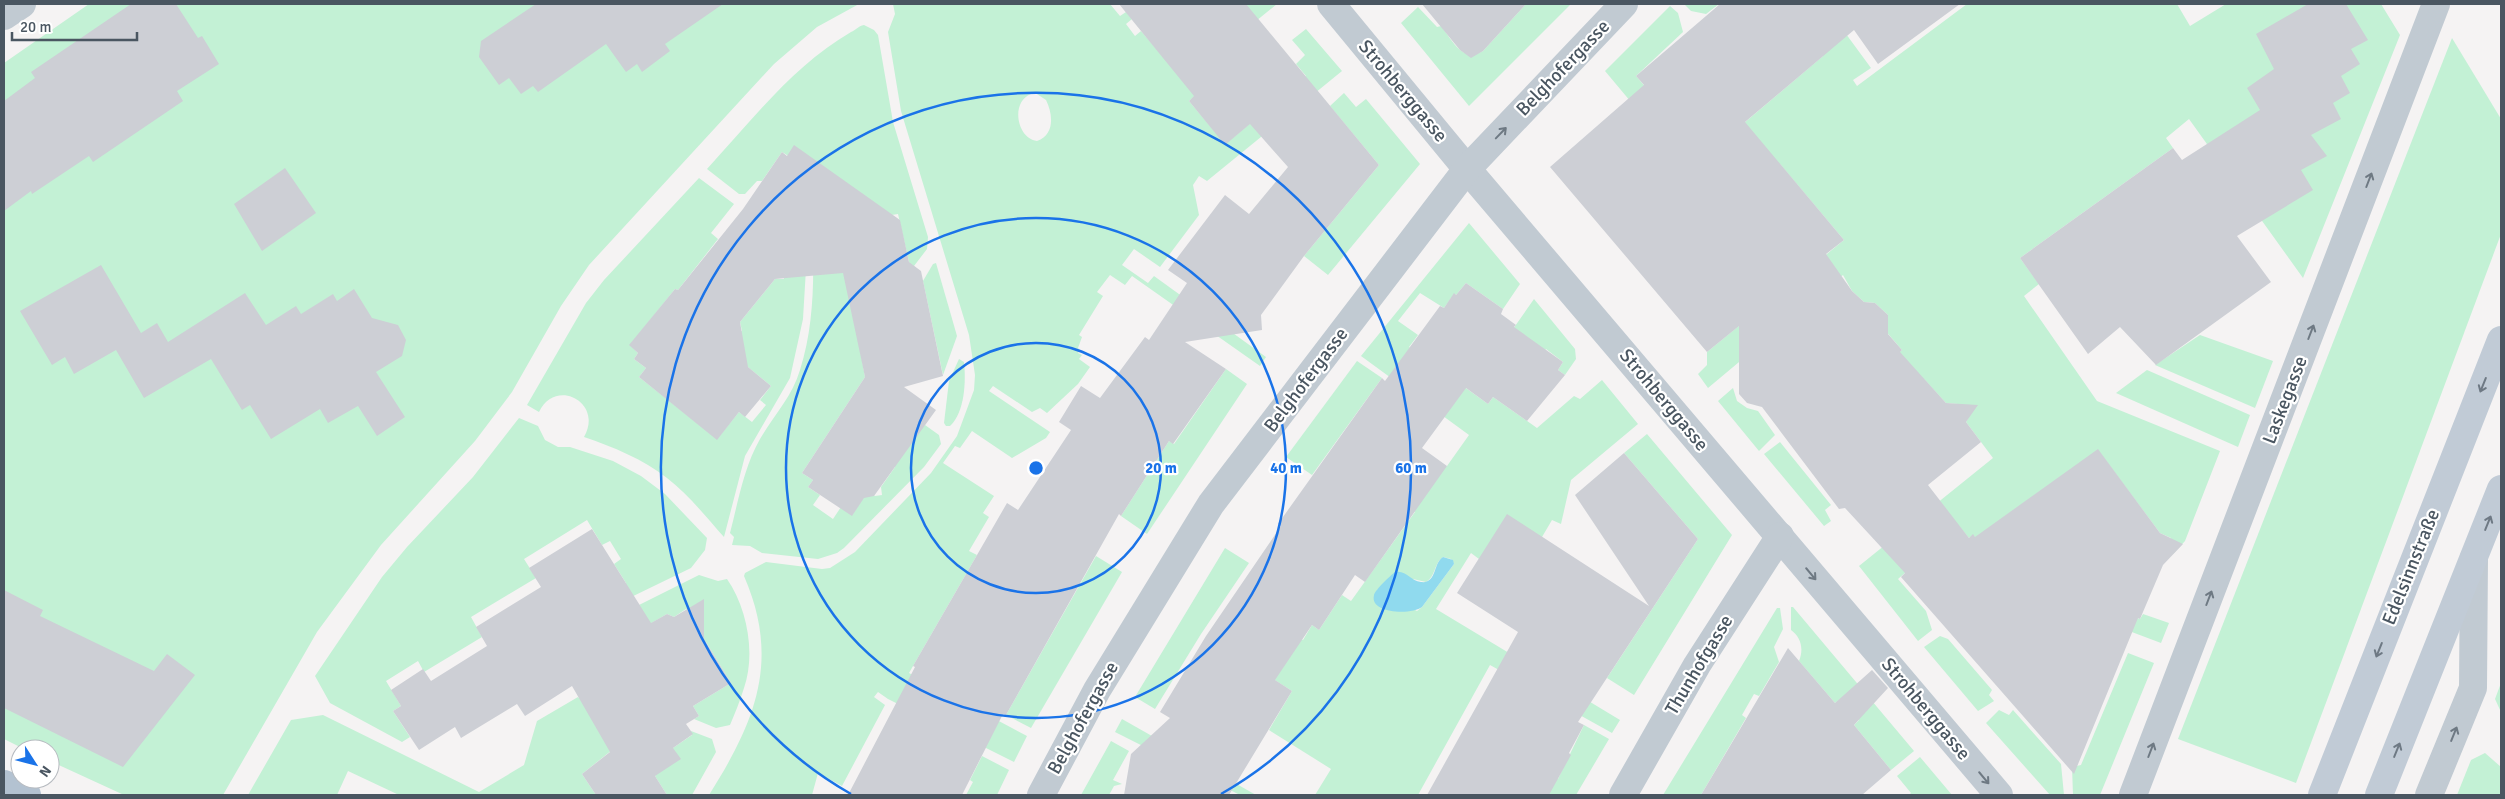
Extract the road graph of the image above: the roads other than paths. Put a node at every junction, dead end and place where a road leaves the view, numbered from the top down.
1 (22, 4) edge
2 (1331, 4) edge
3 (1624, 4) edge
4 (2436, 4) edge
5 (4, 16) edge
6 (1467, 169) junction
7 (2501, 340) edge
8 (2501, 490) edge
9 (1780, 536) junction
10 (2474, 557) junction
11 (4, 784) edge
12 (27, 795) edge
13 (1041, 795) edge
14 (1623, 795) edge
15 (1999, 795) edge
16 (2134, 795) edge
17 (2322, 795) edge
18 (2379, 795) edge
19 (2429, 795) edge

1 - 5 street
2 - 6 street, Strohberggasse
6 -> 3 street, Belghofergasse
16 -> 4 street, Laskegasse
6 - 9 street, Strohberggasse
6 - 13 street, Belghofergasse
7 -> 17 main road, Edelsinnstraße
10 -> 8 main road
9 - 14 street, Thunhofgasse
9 -> 15 street, Strohberggasse
18 -> 10 main road
19 -> 10 street
11 - 12 main road

